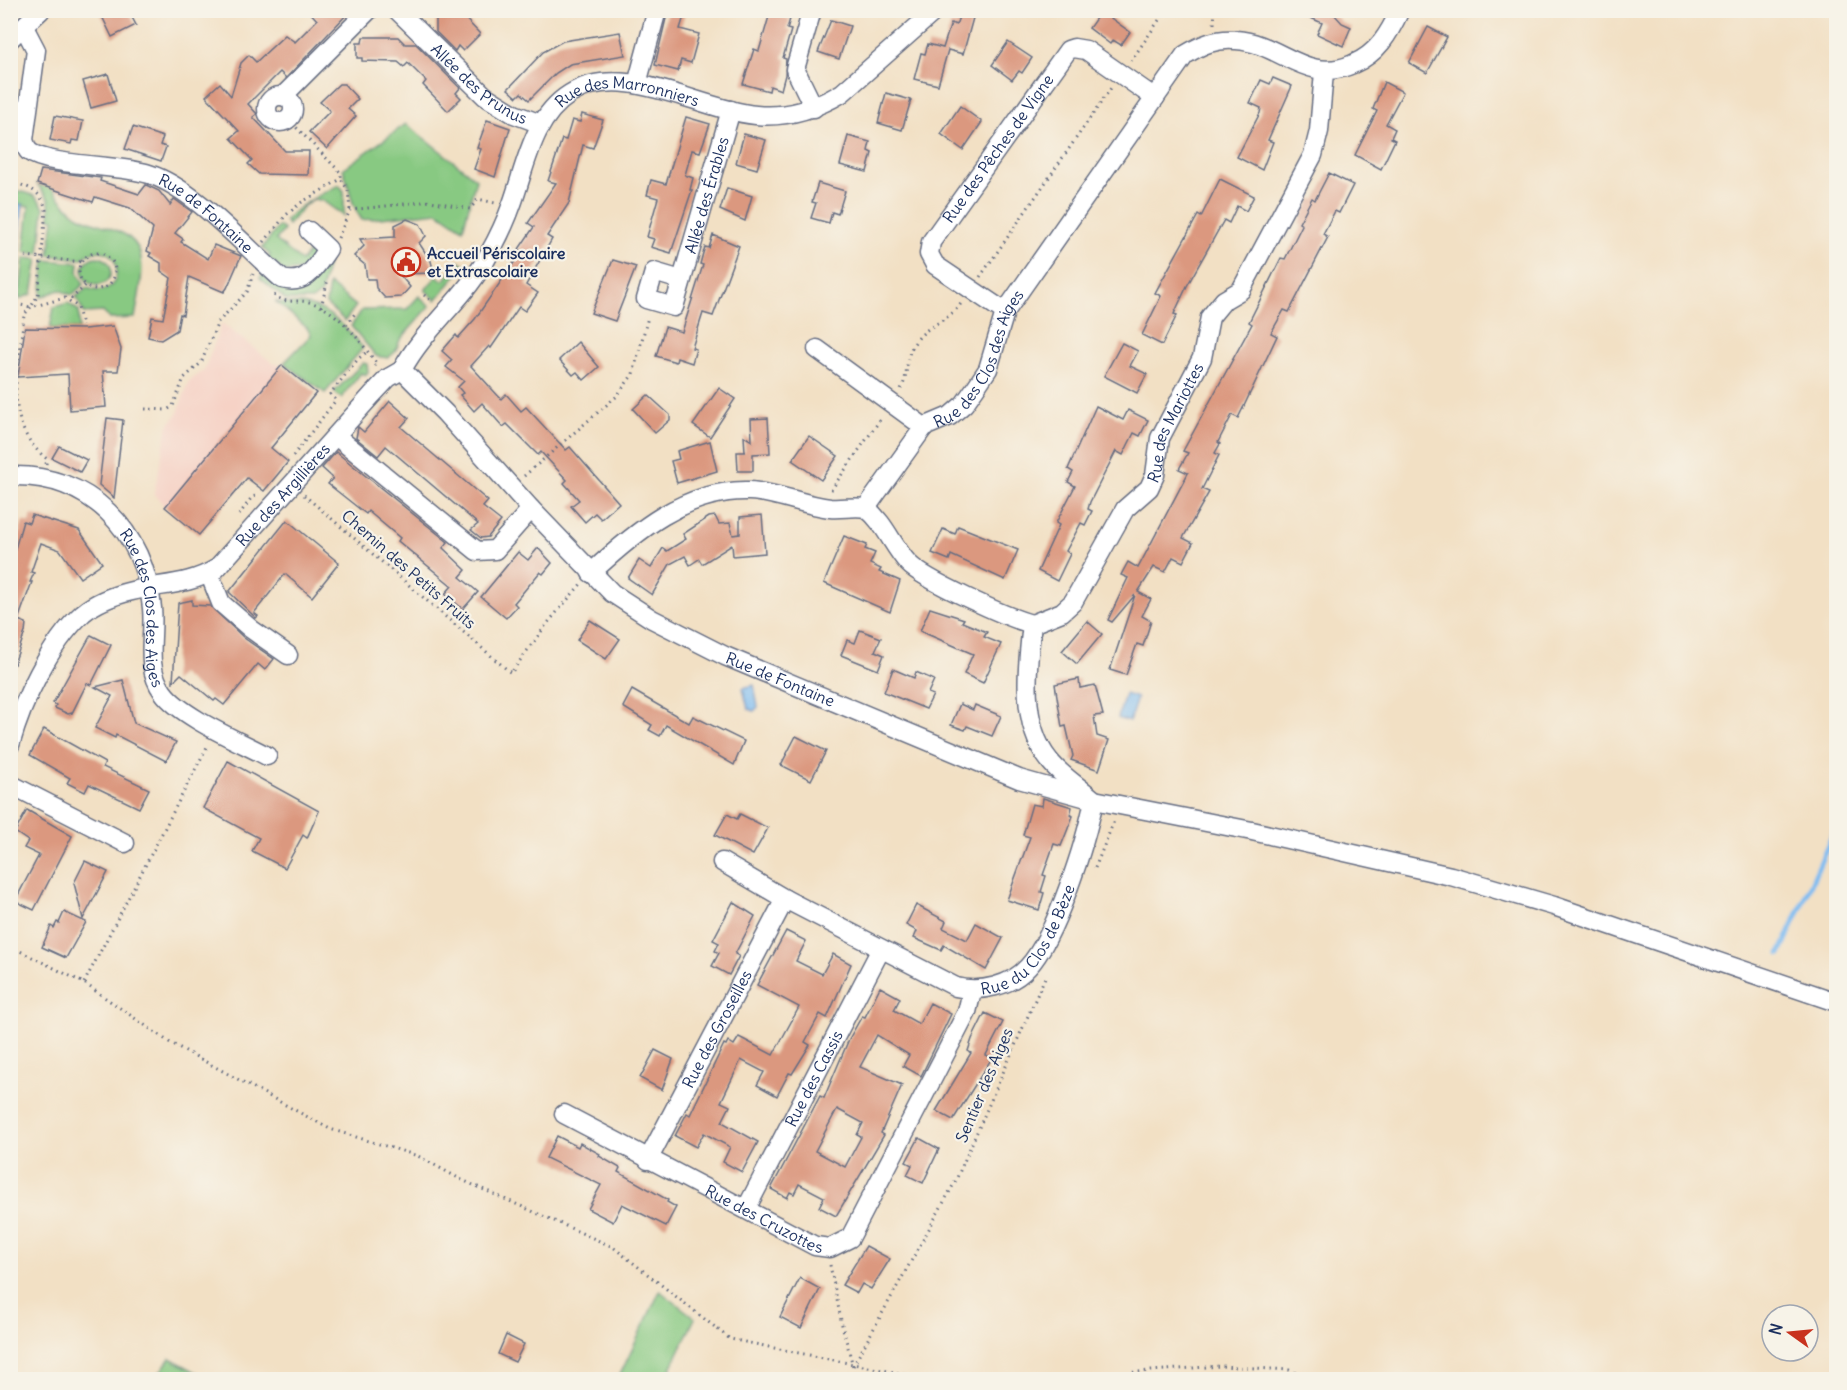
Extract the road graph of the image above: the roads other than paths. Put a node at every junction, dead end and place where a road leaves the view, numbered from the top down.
1 (41, 10) edge
2 (369, 10) edge
3 (397, 10) edge
4 (657, 10) edge
5 (812, 10) edge
6 (936, 10) edge
7 (1400, 10) edge
8 (17, 33) edge
9 (1324, 72) junction
10 (637, 84) junction
11 (1155, 98) junction
12 (814, 108) junction
13 (731, 110) junction
14 (288, 119) road end
15 (541, 124) junction
16 (309, 231) dead end
17 (681, 280) junction
18 (1005, 312) junction
19 (817, 349) dead end
20 (402, 370) junction
21 (924, 428) junction
22 (336, 436) junction
23 (10, 476) edge
24 (866, 508) junction
25 (531, 509) junction
26 (209, 573) junction
27 (591, 573) junction
28 (148, 588) junction
29 (1032, 624) junction
30 (288, 654) dead end
31 (10, 745) edge
32 (267, 756) dead end
33 (10, 784) edge
34 (1094, 800) junction
35 (125, 843) dead end
36 (722, 862) dead end
37 (785, 899) junction
38 (881, 949) junction
39 (972, 991) junction
40 (1836, 1002) edge
41 (564, 1113) dead end
42 (648, 1160) junction
43 (746, 1209) junction

1 - 8 street
2 - 14 street
3 - 15 street, Allée des Prunus
4 - 10 street
5 - 12 street
6 - 12 street, Rue des Marronniers
7 - 9 street
8 - 16 street, Rue de Fontaine
9 - 11 street, Rue des Clos des Aiges
9 - 29 street, Rue des Mariottes
10 - 13 street, Rue des Marronniers
10 - 15 street, Rue des Marronniers
11 - 18 street, Rue des Clos des Aiges
11 - 18 street, Rue des Pêches de Vigne
12 - 13 street, Rue des Marronniers
13 - 17 street, Allée des Érables
15 - 20 street, Rue des Marronniers
17 - 17 street, Allée des Érables
18 - 21 street, Rue des Clos des Aiges
19 - 21 street
20 - 22 street, Rue des Argillières
20 - 25 street, Rue de Fontaine
21 - 24 street, Rue des Clos des Aiges
22 - 25 street
22 - 26 street, Rue des Argillières
23 - 28 street, Rue des Clos des Aiges
24 - 27 street
24 - 29 street
25 - 27 street, Rue de Fontaine
26 - 28 street, Rue des Argillières
26 - 30 street
27 - 34 street, Rue de Fontaine
28 - 31 street, Rue des Argillières
28 - 32 street, Rue des Clos des Aiges
29 - 34 street
33 - 35 street
34 - 39 street, Rue du Clos de Bèze
34 - 40 street, Rue de Fontaine
36 - 37 street, Rue du Clos de Bèze
37 - 38 street, Rue du Clos de Bèze
37 - 42 street, Rue des Groseilles
38 - 39 street, Rue du Clos de Bèze
38 - 43 street, Rue des Cassis
39 - 43 street, Rue des Cruzottes
41 - 42 street, Rue des Cruzottes
42 - 43 street, Rue des Cruzottes

